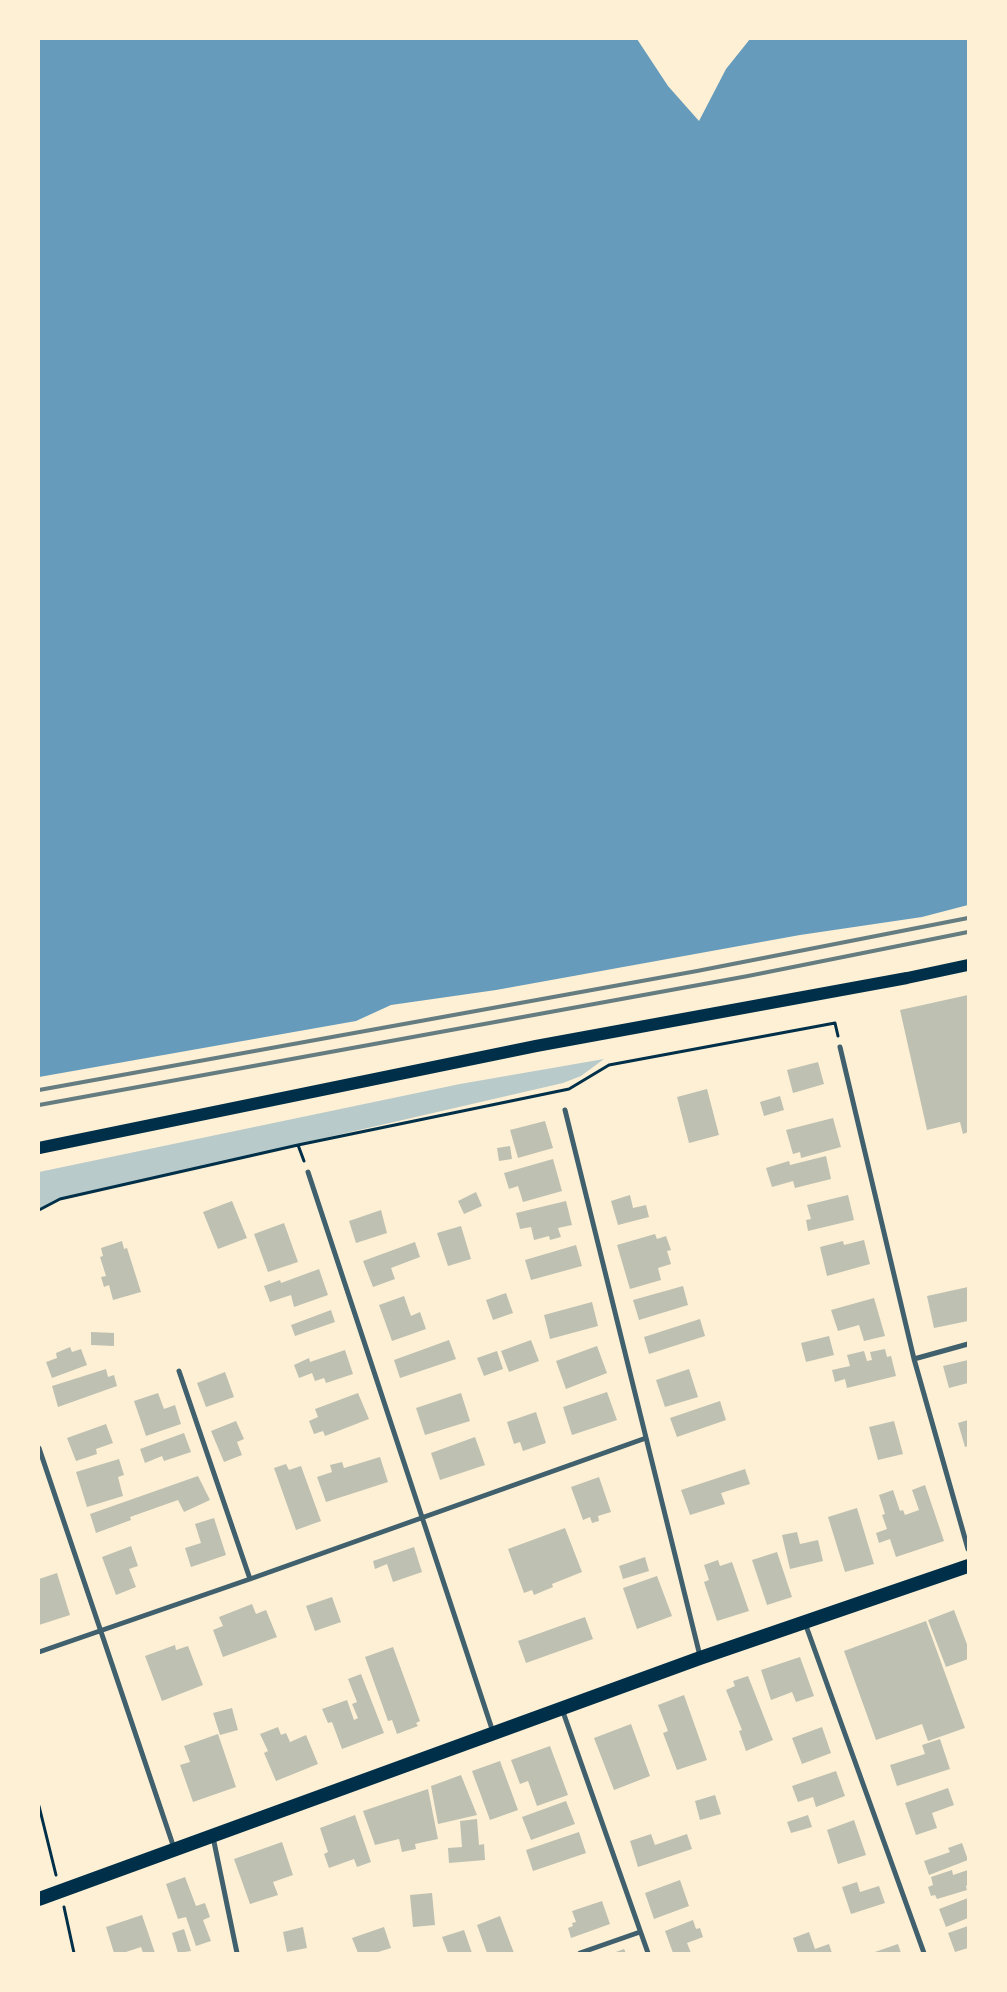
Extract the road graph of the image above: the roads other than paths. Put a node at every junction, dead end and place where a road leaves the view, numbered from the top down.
1 (968, 965) edge
2 (840, 1047) road end
3 (565, 1110) dead end
4 (39, 1148) edge
5 (308, 1172) dead end
6 (968, 1344) edge
7 (914, 1360) junction
8 (179, 1371) dead end
9 (646, 1438) junction
10 (39, 1448) edge
11 (423, 1516) junction
12 (968, 1549) edge
13 (968, 1566) edge
14 (250, 1579) junction
15 (805, 1622) junction
16 (100, 1632) junction
17 (39, 1652) edge
18 (700, 1658) junction
19 (562, 1708) junction
20 (494, 1733) junction
21 (212, 1836) junction
22 (175, 1850) junction
23 (39, 1899) edge
24 (640, 1932) junction
25 (237, 1953) edge
26 (580, 1953) edge
27 (648, 1953) edge
28 (924, 1953) edge

1 - 4 main road
2 - 7 street
3 - 9 street
5 - 11 street
6 - 7 street
7 - 12 street
8 - 14 street
9 - 11 street
9 - 18 street
10 - 16 street
11 - 14 street
11 - 20 street
13 - 15 highway
14 - 16 street
15 - 18 highway
15 - 28 street
16 - 17 street
16 - 22 street
18 - 19 highway
19 - 20 highway
19 - 24 street
20 - 21 highway
21 - 22 highway
21 - 25 street
22 - 23 highway
24 - 26 street
24 - 27 street

